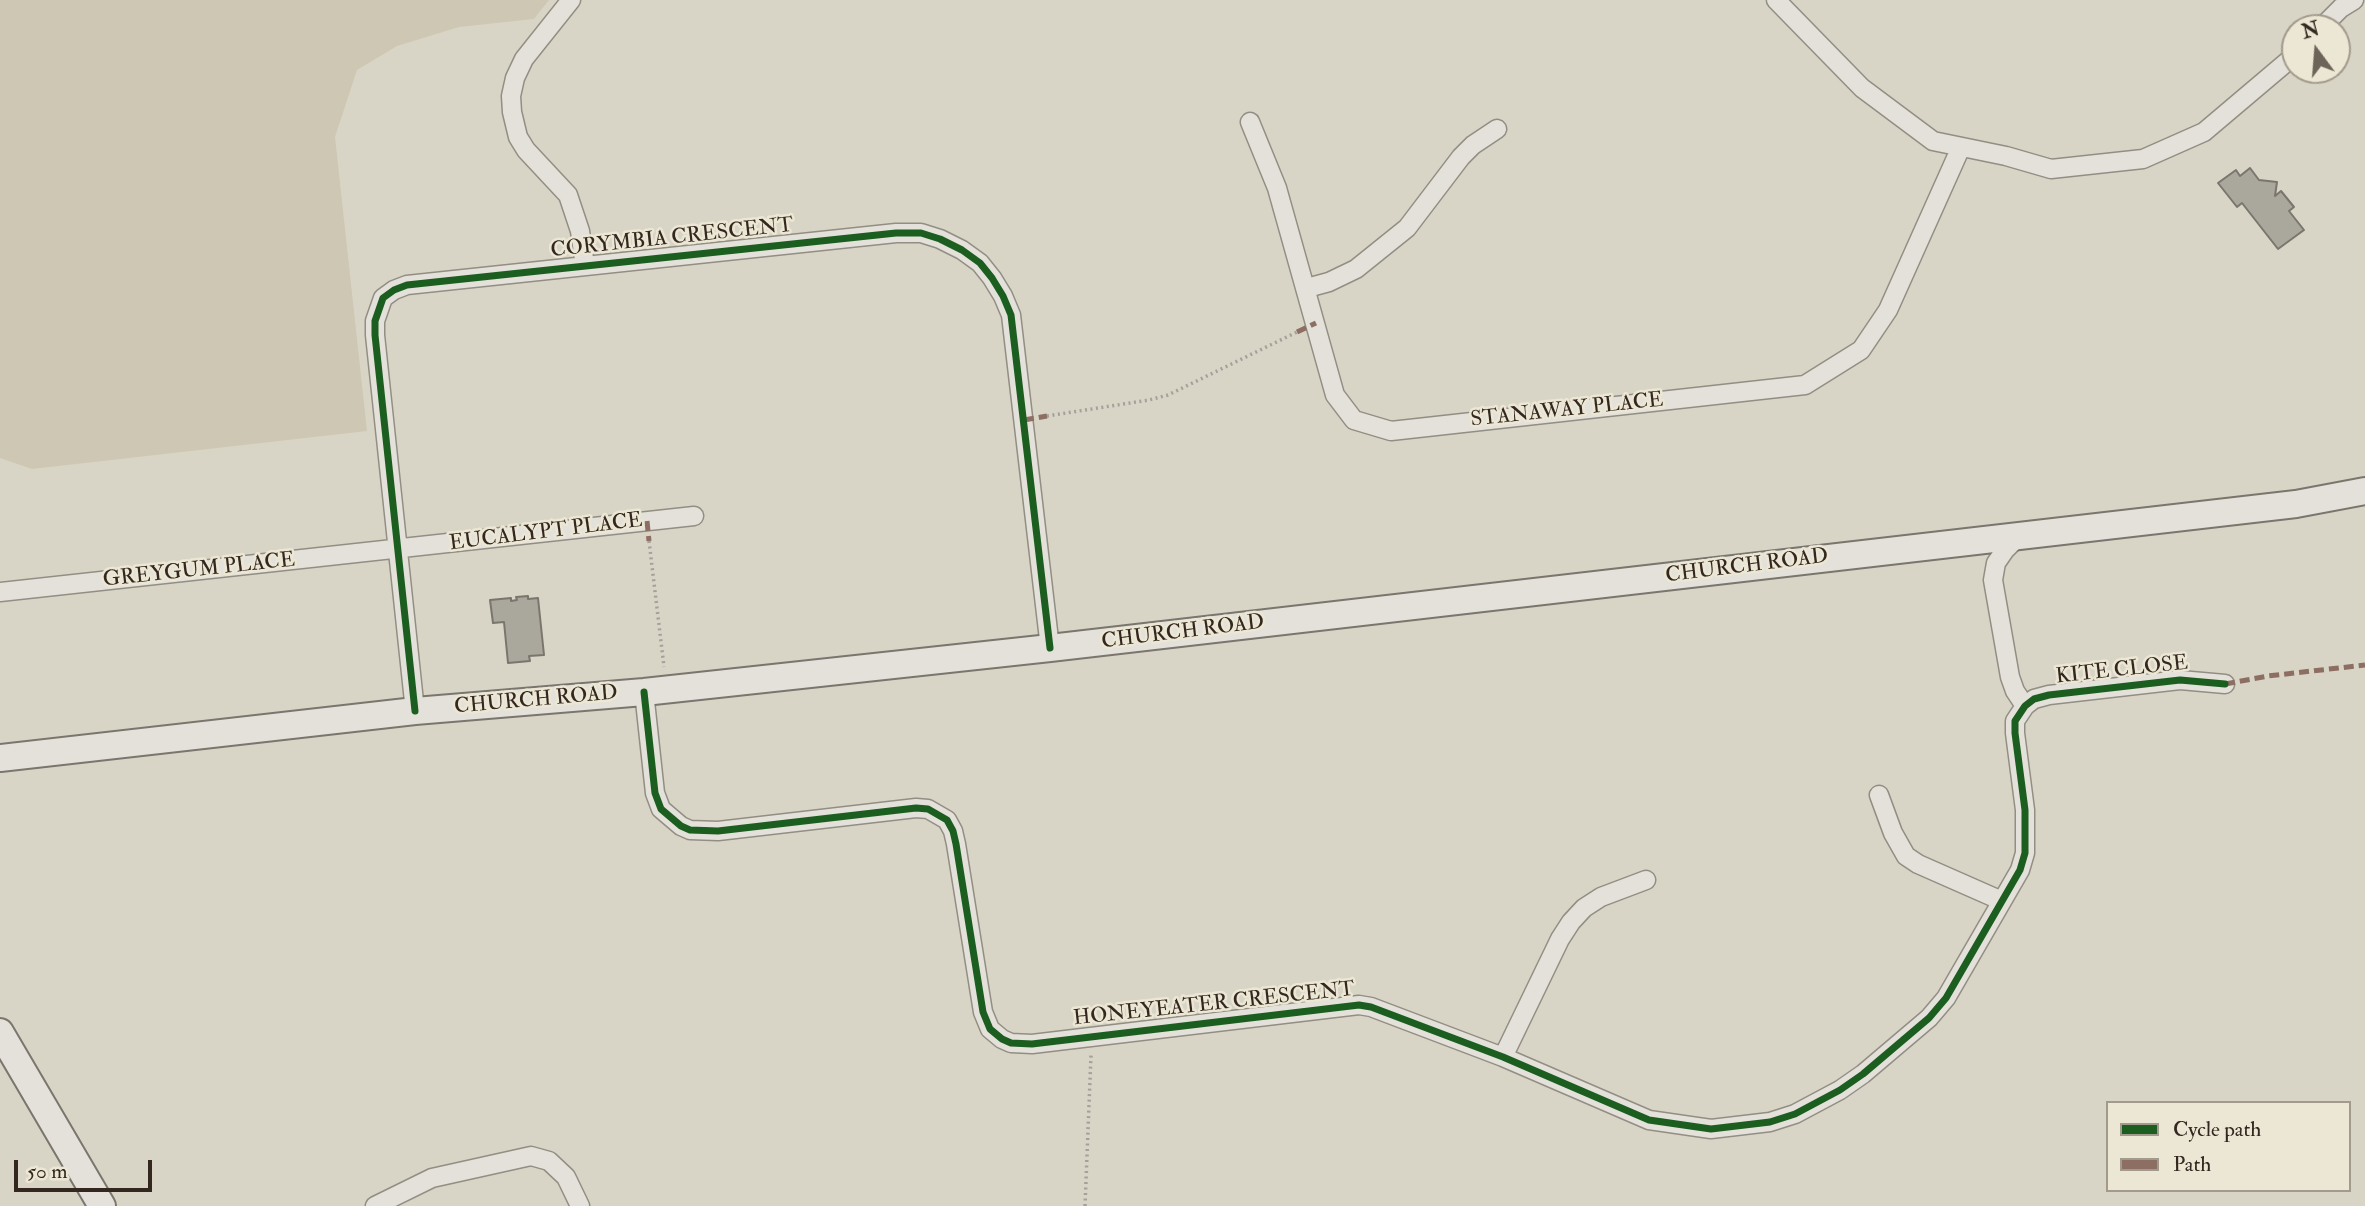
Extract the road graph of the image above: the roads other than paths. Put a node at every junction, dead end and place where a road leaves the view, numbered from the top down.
1 (571, 0) edge
2 (1776, 0) edge
3 (2354, 0) edge
4 (2335, 14) edge
5 (2281, 67) edge
6 (1250, 122) dead end
7 (1497, 129) dead end
8 (1961, 147) junction
9 (584, 265) junction
10 (1307, 288) junction
11 (2365, 491) edge
12 (694, 516) dead end
13 (2019, 536) junction
14 (398, 550) junction
15 (0, 592) edge
16 (1050, 648) junction
17 (2225, 684) dead end
18 (644, 692) junction
19 (2025, 706) junction
20 (415, 711) junction
21 (0, 758) edge
22 (1879, 795) dead end
23 (1646, 880) dead end
24 (2002, 901) junction
25 (0, 1032) edge
26 (1503, 1058) junction
27 (102, 1206) edge
28 (375, 1206) edge
29 (580, 1206) edge

1 - 9 street
2 - 8 street
3 - 4 street
5 - 8 street
6 - 10 street, STANAWAY PLACE
7 - 10 street
8 - 10 street, STANAWAY PLACE
9 - 14 street, CORYMBIA CRESCENT
9 - 16 street, CORYMBIA CRESCENT
11 - 13 main road, CHURCH ROAD
12 - 14 street, EUCALYPT PLACE
13 - 16 main road, CHURCH ROAD
13 - 19 street
14 - 15 street, GREYGUM PLACE
14 - 20 street, CORYMBIA CRESCENT
16 - 18 main road, CHURCH ROAD
17 - 19 street, KITE CLOSE
18 - 20 main road, CHURCH ROAD
18 - 26 street, HONEYEATER CRESCENT
19 - 24 street, HONEYEATER CRESCENT
20 - 21 main road, CHURCH ROAD
22 - 24 street
23 - 26 street
24 - 26 street, HONEYEATER CRESCENT
25 - 27 main road
28 - 29 street

